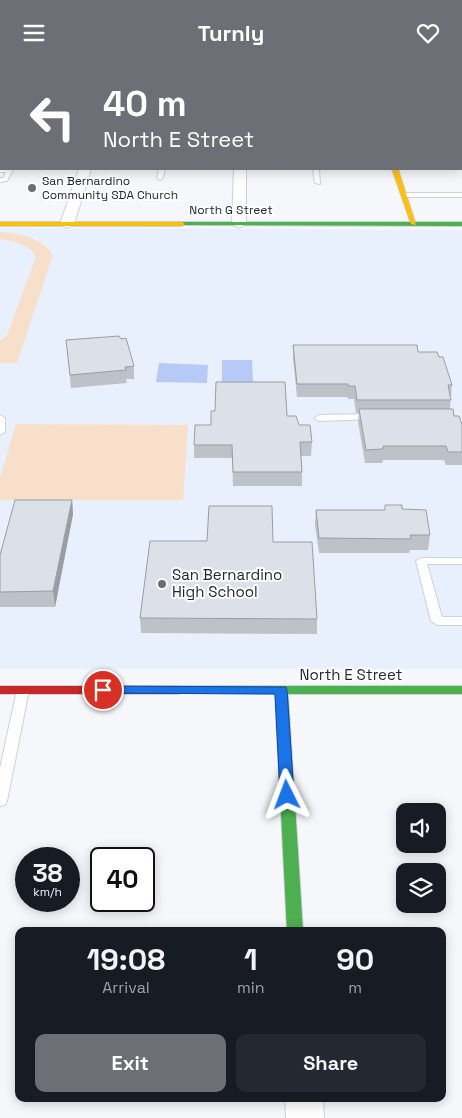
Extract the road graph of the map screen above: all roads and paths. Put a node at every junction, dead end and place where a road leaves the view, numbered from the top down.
1 (0, 170) edge
2 (85, 170) edge
3 (162, 170) edge
4 (240, 170) edge
5 (316, 170) edge
6 (395, 170) edge
7 (160, 178) dead end
8 (0, 180) edge
9 (318, 183) dead end
10 (404, 195) junction
11 (462, 195) edge
12 (0, 224) edge
13 (67, 224) junction
14 (239, 224) junction
15 (414, 224) junction
16 (462, 224) edge
17 (384, 417) edge
18 (0, 418) edge
19 (319, 418) dead end
20 (0, 432) edge
21 (462, 561) edge
22 (462, 621) edge
23 (0, 690) edge
24 (23, 690) junction
25 (281, 690) junction
26 (462, 690) edge
27 (0, 801) edge
28 (295, 927) edge
29 (304, 1102) edge
30 (305, 1118) edge

1 - 8 lane
2 - 13 street
3 - 7 lane
4 - 14 street
5 - 9 lane
6 - 10 street
10 - 11 lane
10 - 15 street
12 - 13 street, North G Street
13 - 14 street, North G Street
14 - 15 street, North G Street
15 - 16 street, North G Street
17 - 19 lane
18 - 20 lane
21 - 22 lane
23 - 24 street, North E Street
24 - 25 street, North E Street
24 - 27 lane
25 - 26 street, North E Street
25 - 28 street
29 - 30 street

